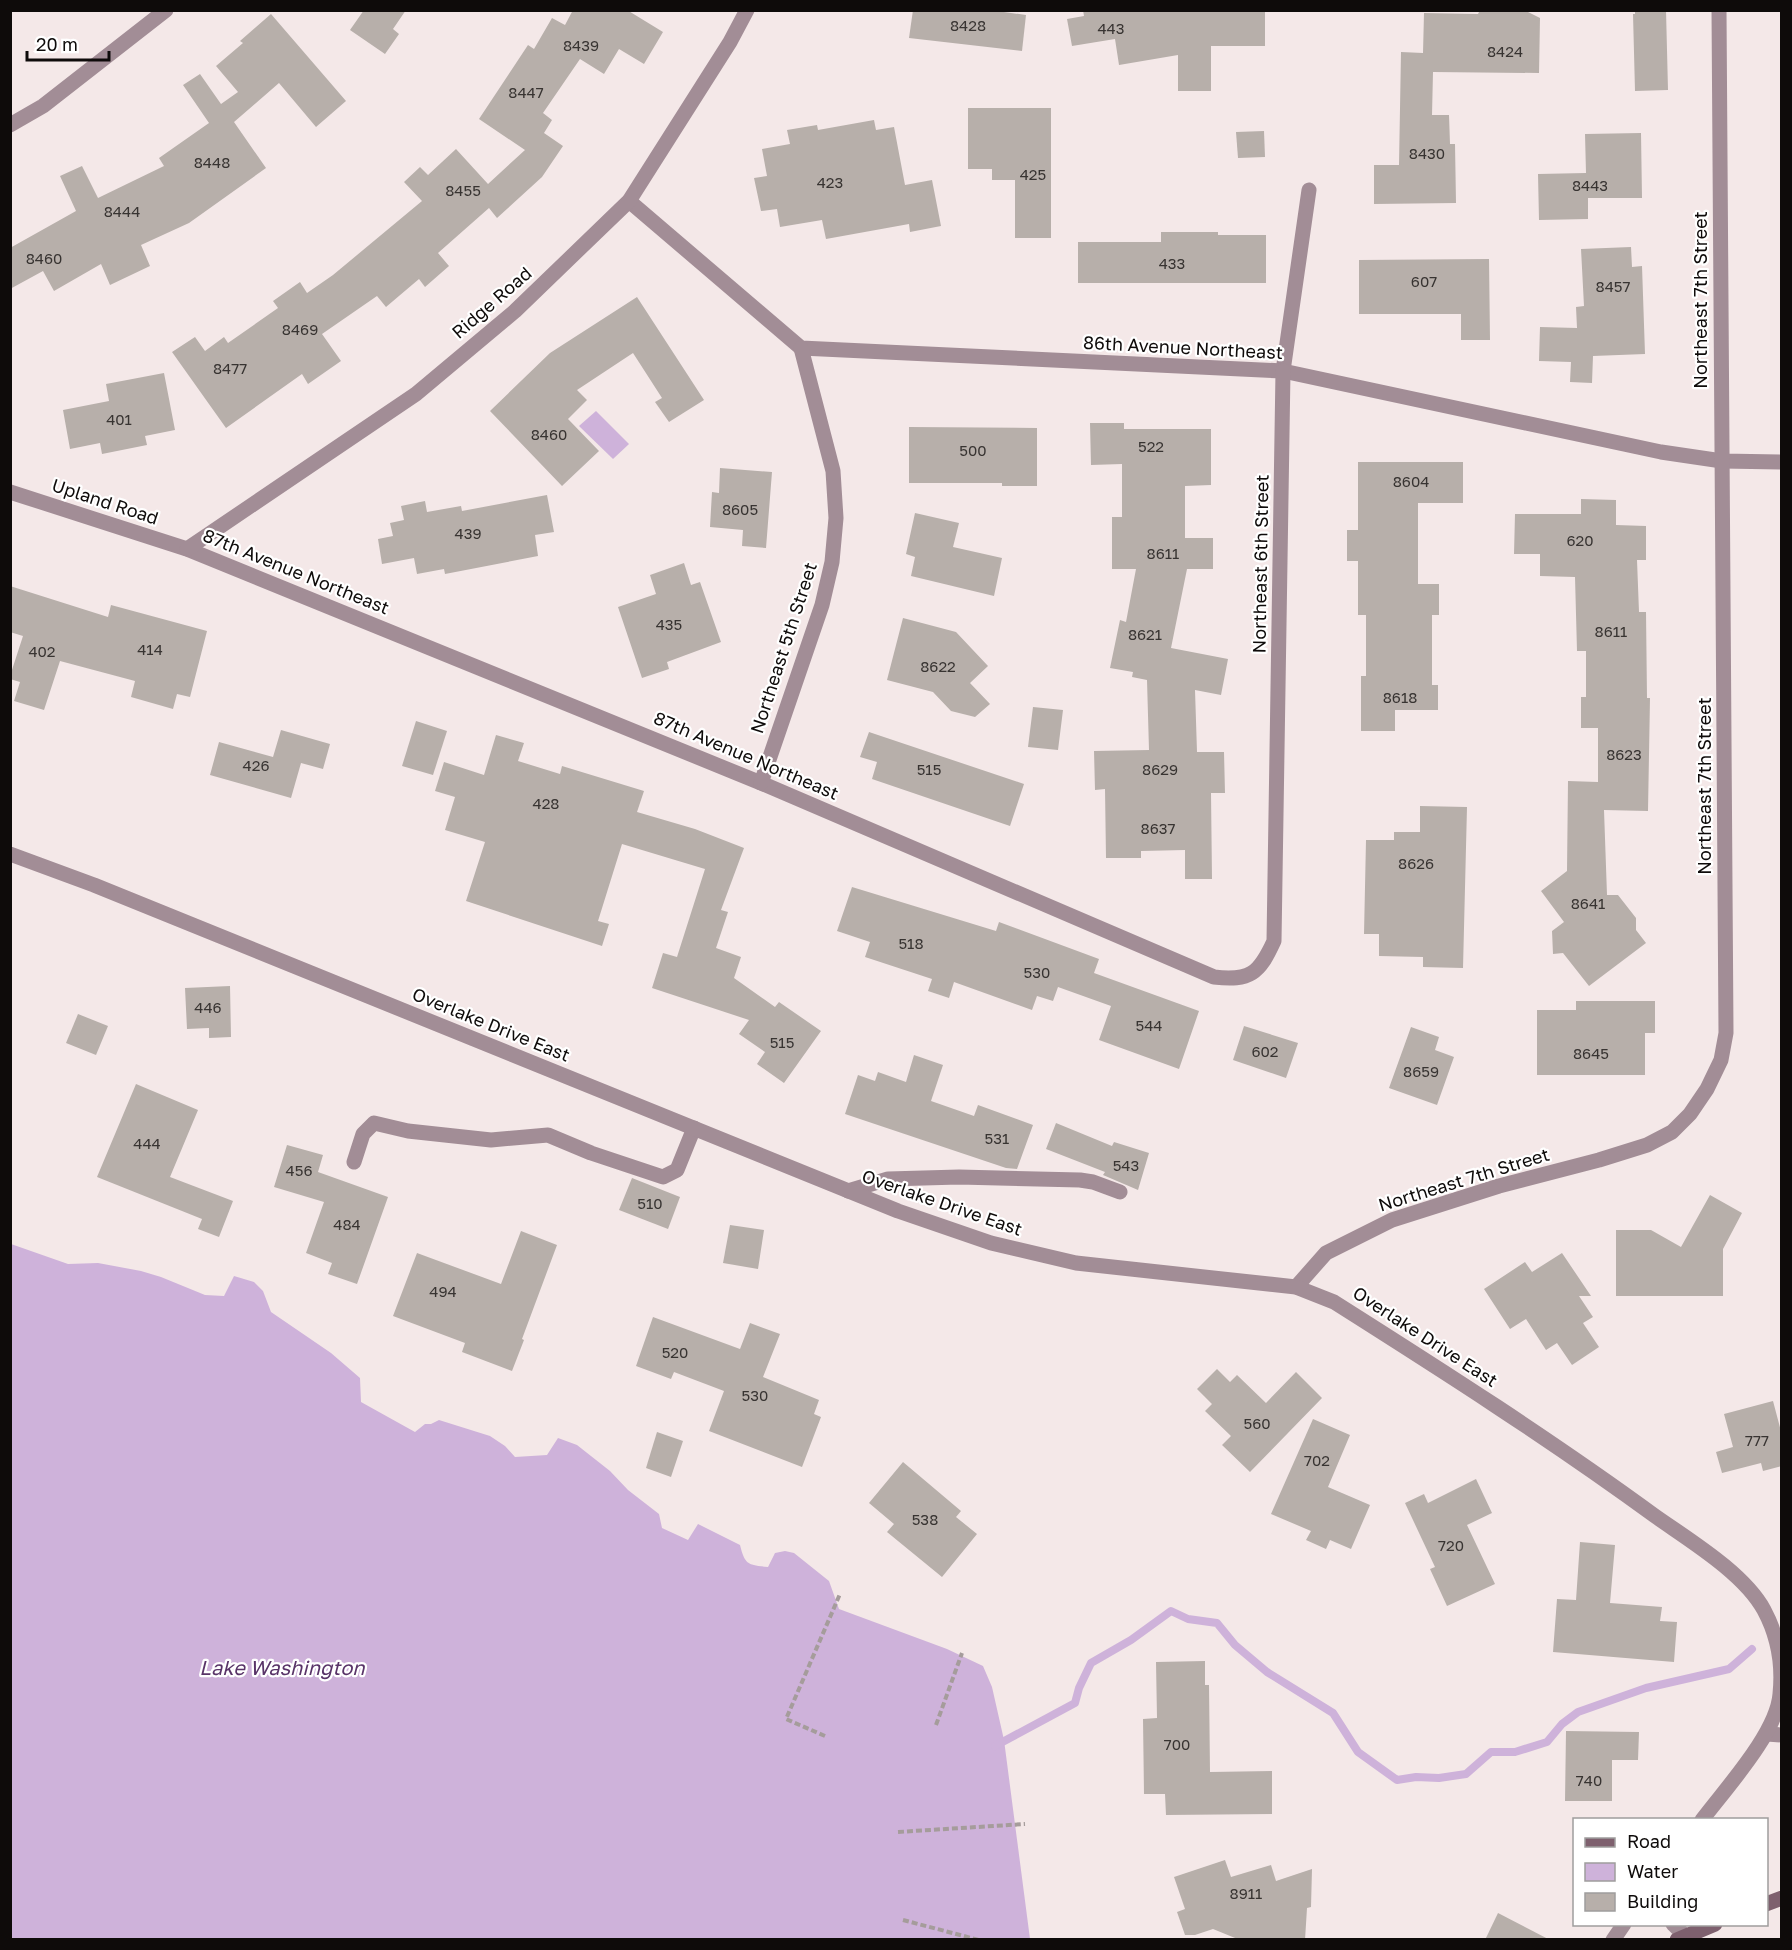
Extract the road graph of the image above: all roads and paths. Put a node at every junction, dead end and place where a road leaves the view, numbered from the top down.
1 (166, 10) edge
2 (747, 10) edge
3 (1719, 10) edge
4 (10, 125) edge
5 (1309, 190) dead end
6 (629, 201) junction
7 (801, 348) junction
8 (1283, 371) junction
9 (1722, 461) junction
10 (1782, 462) edge
11 (10, 492) edge
12 (187, 549) junction
13 (761, 783) junction
14 (10, 854) edge
15 (1274, 941) joint
16 (694, 1128) junction
17 (354, 1162) dead end
18 (848, 1191) junction
19 (1120, 1192) dead end
20 (1296, 1287) junction
21 (840, 1594) dead end
22 (962, 1653) dead end
23 (936, 1725) dead end
24 (1774, 1734) edge
25 (825, 1736) dead end
26 (1704, 1818) edge
27 (1025, 1824) dead end
28 (898, 1832) dead end
29 (1782, 1898) edge
30 (1768, 1904) edge
31 (903, 1920) dead end
32 (1623, 1926) edge
33 (1710, 1926) edge
34 (1681, 1938) edge
35 (979, 1940) edge
36 (1613, 1940) edge

1 - 4 street
2 - 6 street, Ridge Road
3 - 9 street, Northeast 7th Street
5 - 8 street, Northeast 6th Street
6 - 7 street
6 - 12 street, Ridge Road
7 - 8 street, 86th Avenue Northeast
7 - 13 street, Northeast 5th Street
8 - 9 street, 86th Avenue Northeast
8 - 15 street, Northeast 6th Street
9 - 10 street, 86th Avenue Northeast
9 - 20 street, Northeast 7th Street
11 - 12 street, Upland Road
12 - 13 street, 87th Avenue Northeast
13 - 15 street, 87th Avenue Northeast
14 - 16 street, Overlake Drive East
16 - 17 street
16 - 18 street, Overlake Drive East
18 - 19 street
18 - 20 street, Overlake Drive East
20 - 24 street, Overlake Drive East
21 - 25 path
22 - 23 path
24 - 26 street, Overlake Drive East
27 - 28 path
29 - 30 main road
31 - 35 path
32 - 36 street
33 - 34 main road

